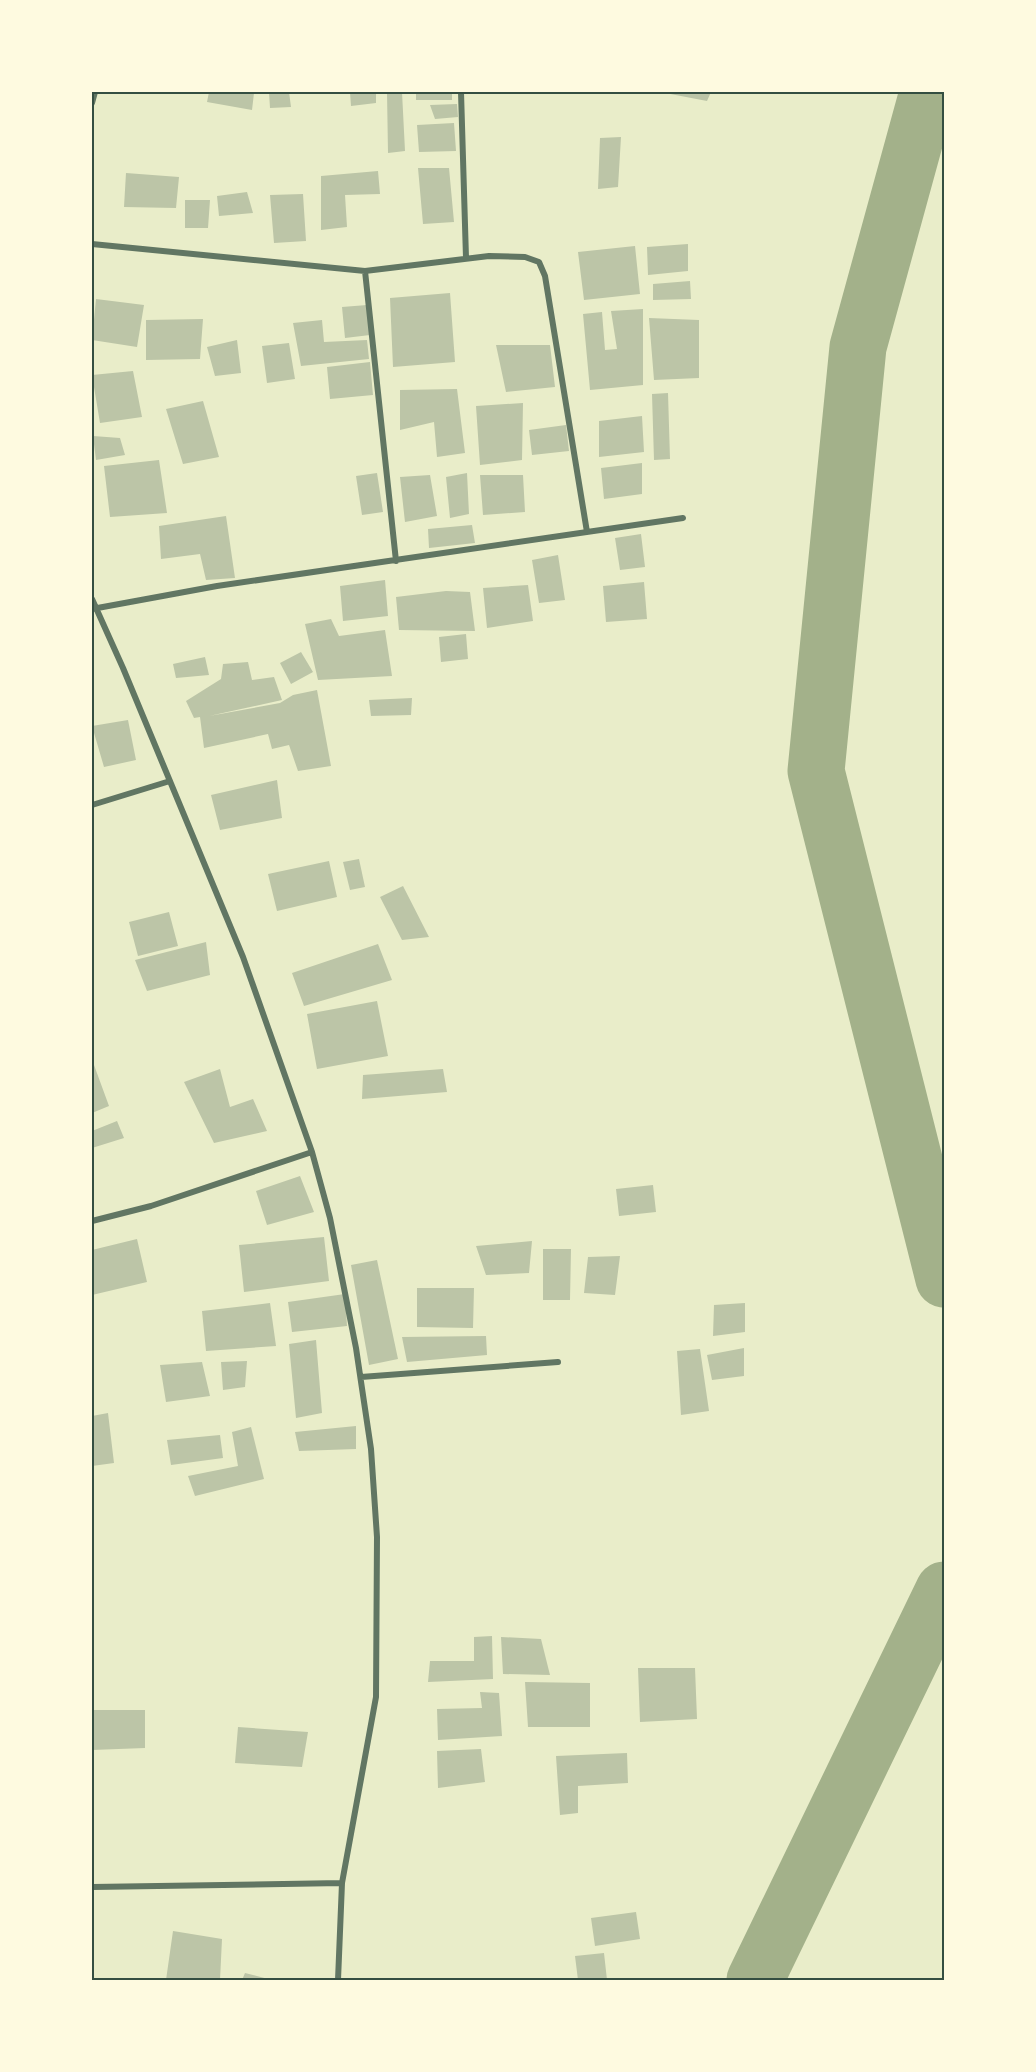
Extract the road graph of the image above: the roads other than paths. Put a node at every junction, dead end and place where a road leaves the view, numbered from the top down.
1 (95, 92) edge
2 (461, 92) edge
3 (92, 103) edge
4 (92, 244) edge
5 (466, 258) junction
6 (365, 272) junction
7 (683, 518) dead end
8 (587, 532) junction
9 (396, 561) junction
10 (92, 599) edge
11 (93, 609) edge
12 (170, 781) junction
13 (92, 805) edge
14 (312, 1152) junction
15 (92, 1221) edge
16 (558, 1362) dead end
17 (361, 1377) junction
18 (342, 1883) junction
19 (92, 1887) edge
20 (338, 1980) edge

1 - 3 street
2 - 5 street
4 - 6 street
5 - 6 street
5 - 8 street
6 - 9 street
7 - 8 street
8 - 9 street
9 - 11 street
10 - 11 street
11 - 12 street
12 - 13 street
12 - 14 street
14 - 15 street
14 - 17 street
16 - 17 street
17 - 18 street
18 - 19 street
18 - 20 street

